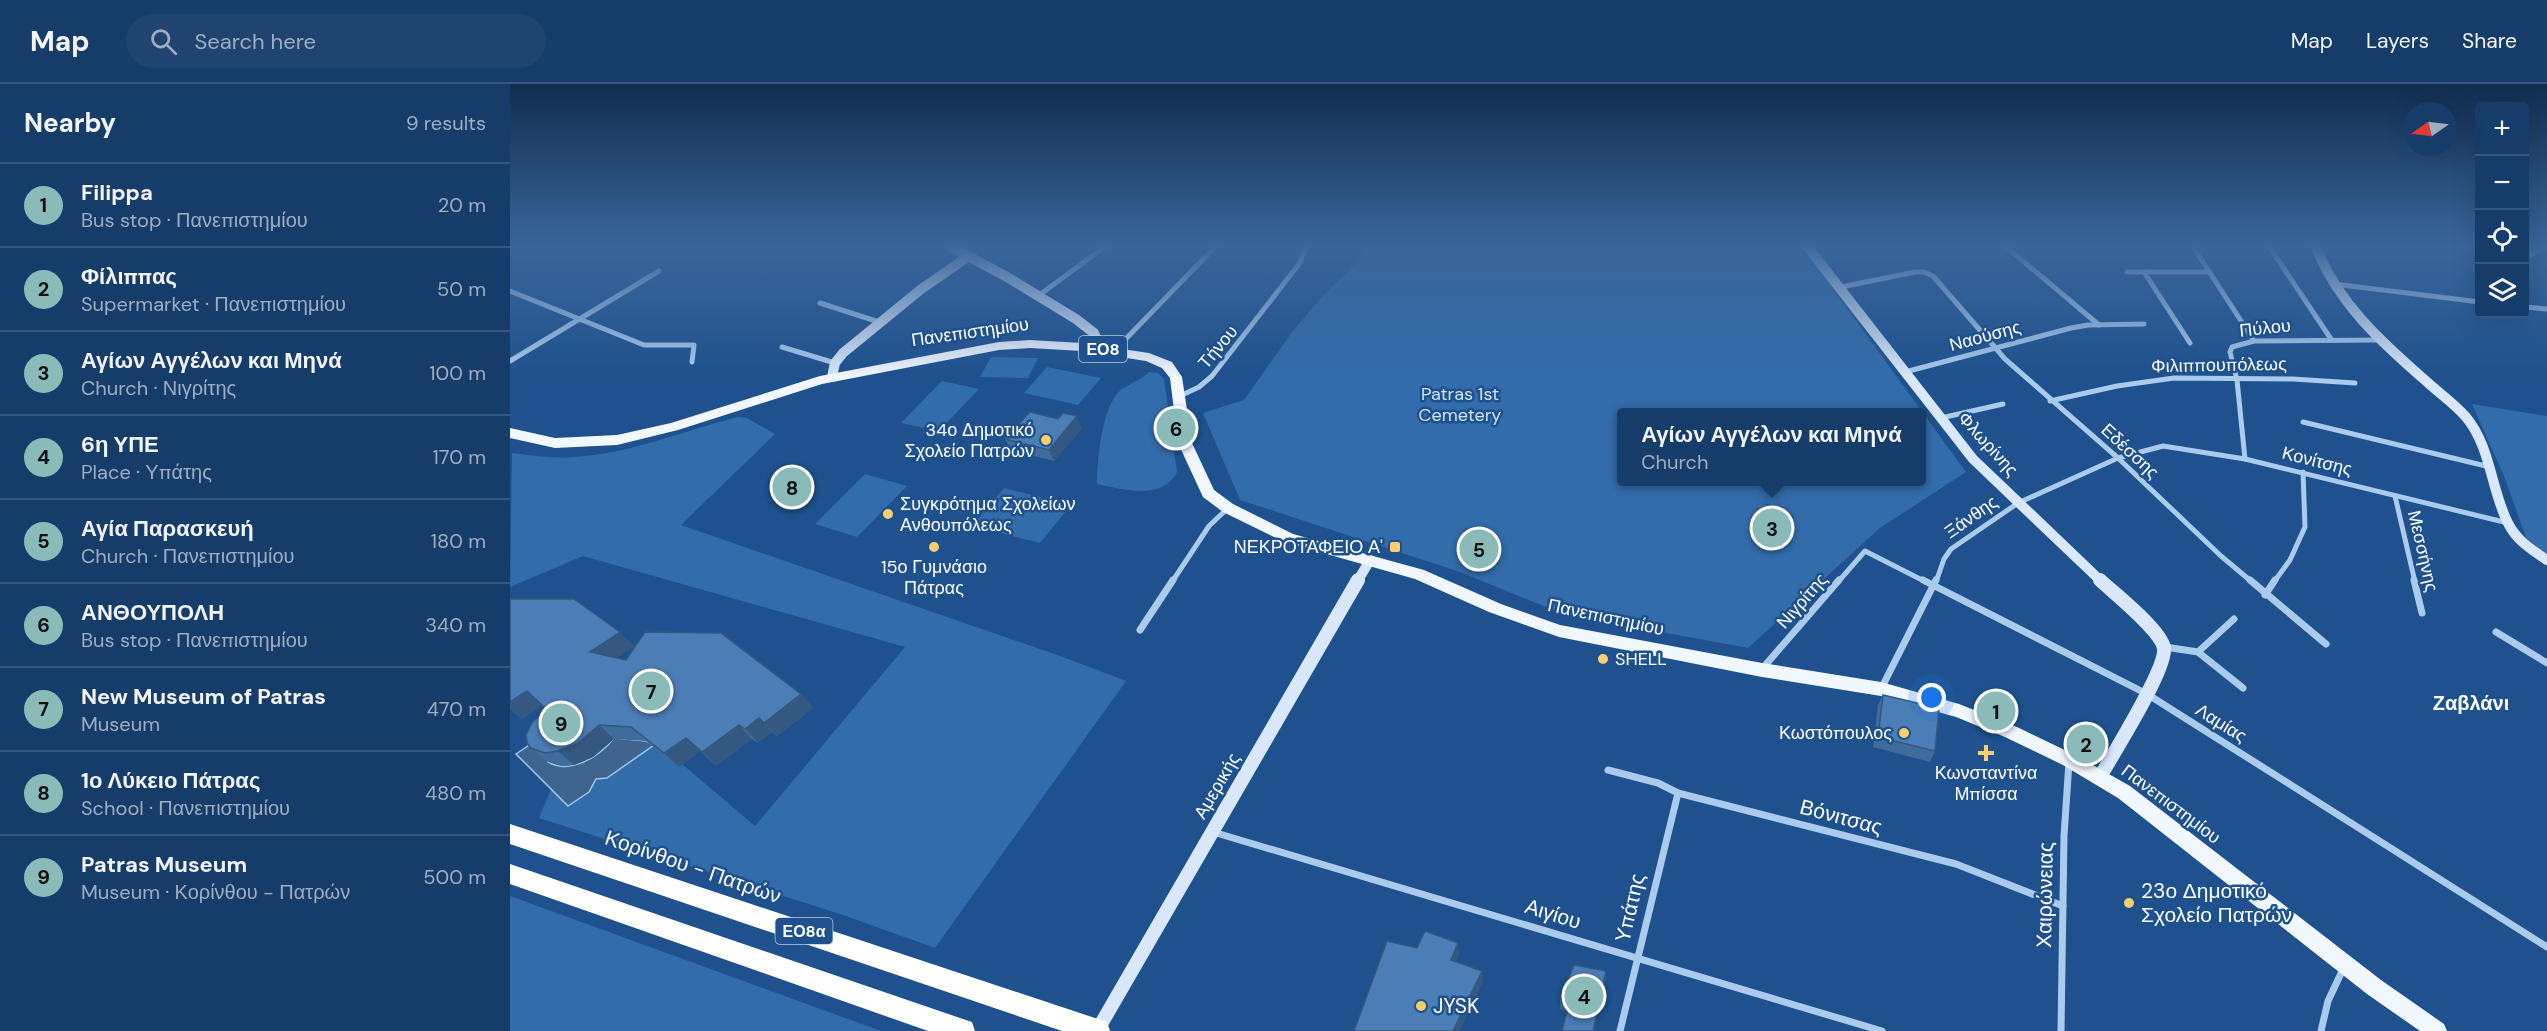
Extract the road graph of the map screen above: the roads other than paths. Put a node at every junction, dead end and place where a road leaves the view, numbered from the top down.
1 (629, 289) edge
2 (920, 289) edge
3 (1026, 289) edge
4 (1047, 289) edge
5 (1171, 289) edge
6 (1279, 289) edge
7 (1843, 289) edge
8 (1944, 289) edge
9 (2056, 289) edge
10 (2155, 289) edge
11 (2221, 289) edge
12 (2298, 289) edge
13 (2337, 289) edge
14 (2380, 289) edge
15 (510, 291) edge
16 (1038, 296) junction
17 (2475, 301) edge
18 (820, 303) dead end
19 (2529, 307) edge
20 (2547, 309) edge
21 (580, 319) junction
22 (879, 322) junction
23 (2145, 324) dead end
24 (2098, 325) junction
25 (2331, 339) junction
26 (2379, 340) junction
27 (2253, 341) junction
28 (2190, 343) dead end
29 (782, 347) dead end
30 (1993, 348) junction
31 (1108, 350) junction
32 (510, 361) edge
33 (692, 362) dead end
34 (833, 370) junction
35 (1905, 372) junction
36 (2237, 380) junction
37 (2355, 383) dead end
38 (1180, 396) junction
39 (2050, 401) junction
40 (2003, 404) dead end
41 (1941, 418) junction
42 (2303, 422) dead end
43 (510, 433) edge
44 (2118, 458) junction
45 (2245, 459) junction
46 (2490, 467) junction
47 (2303, 472) junction
48 (2396, 496) junction
49 (2018, 503) junction
50 (1228, 508) junction
51 (2508, 523) junction
52 (1865, 551) joint
53 (2547, 560) edge
54 (1370, 561) junction
55 (1934, 587) junction
56 (2265, 595) junction
57 (2422, 613) dead end
58 (2234, 619) dead end
59 (1140, 630) dead end
60 (2496, 632) dead end
61 (2326, 644) dead end
62 (2164, 646) junction
63 (2198, 652) junction
64 (2547, 663) edge
65 (1761, 670) junction
66 (2243, 688) dead end
67 (1881, 689) junction
68 (2146, 694) junction
69 (2069, 760) junction
70 (1608, 770) dead end
71 (2100, 777) junction
72 (1678, 793) junction
73 (1213, 832) junction
74 (510, 834) edge
75 (510, 874) edge
76 (2063, 906) junction
77 (2547, 947) edge
78 (1637, 958) junction
79 (2345, 965) junction
80 (2434, 1030) edge
81 (963, 1031) edge
82 (1097, 1031) edge
83 (1620, 1031) edge
84 (1882, 1031) edge
85 (2061, 1031) edge
86 (2321, 1031) edge

1 - 21 street
2 - 22 street
3 - 16 street
4 - 16 street
5 - 31 street
6 - 38 street, Τήνου
7 - 35 street, Φλωρίνης
8 - 30 street, Εδέσσης
9 - 24 street
10 - 28 street
11 - 27 street
12 - 25 street
13 - 26 street
14 - 17 street
15 - 21 street
16 - 31 street
18 - 22 street
19 - 20 street
21 - 32 street
21 - 33 street
22 - 34 street
23 - 24 street, Ναούσης
24 - 30 street, Ναούσης
25 - 26 street, Πύλου
25 - 27 street, Πύλου
26 - 46 street
27 - 36 street, Πύλου
29 - 34 street
30 - 35 street, Ναούσης
30 - 39 street, Εδέσσης
31 - 34 main road, Πανεπιστημίου / ΕΟ8
31 - 38 main road, Πανεπιστημίου / ΕΟ8
34 - 43 main road, Πανεπιστημίου / ΕΟ8
35 - 41 street, Φλωρίνης
36 - 37 street, Φιλιππουπόλεως
36 - 39 street, Φιλιππουπόλεως
36 - 45 street, Πύλου
38 - 50 main road, Πανεπιστημίου / ΕΟ8
39 - 44 street, Εδέσσης
40 - 41 street
41 - 49 street, Φλωρίνης
42 - 46 street
44 - 45 street, Κονίτσης
44 - 49 street, Ξάνθης
44 - 56 street, Εδέσσης
45 - 47 street, Κονίτσης
46 - 51 street
47 - 48 street, Κονίτσης
47 - 56 street
48 - 51 street, Κονίτσης
48 - 57 street, Μεσσήνης
49 - 55 street, Ξάνθης
49 - 62 street, Φλωρίνης
50 - 54 main road, Πανεπιστημίου / ΕΟ8
50 - 59 street
51 - 53 street
52 - 55 street, Λαμίας
52 - 65 street, Νιγρίτης
54 - 65 main road, Πανεπιστημίου / ΕΟ8
54 - 73 street, Αμερικής
55 - 67 street, Ξάνθης
55 - 68 street, Λαμίας
56 - 61 street, Εδέσσης
58 - 63 street
60 - 64 street
62 - 63 street
62 - 68 street
63 - 66 street
65 - 67 main road, Πανεπιστημίου / ΕΟ8
67 - 69 main road, Πανεπιστημίου / ΕΟ8
68 - 71 street
68 - 77 street, Λαμίας
69 - 71 main road, Πανεπιστημίου / ΕΟ8
69 - 76 street, Χαιρώνειας
70 - 72 street, Βόνιτσας
71 - 79 main road, Πανεπιστημίου / ΕΟ8
72 - 76 street, Βόνιτσας
72 - 78 street, Υπάτης
73 - 78 street, Αιγίου
73 - 82 street, Αμερικής
74 - 82 highway, Κορίνθου - Πατρών / ΕΟ8α
75 - 81 highway, ΕΟ8α
76 - 85 street, Χαιρώνειας
78 - 83 street, Υπάτης
78 - 84 street, Αιγίου
79 - 80 main road, Πανεπιστημίου / ΕΟ8
79 - 86 street

